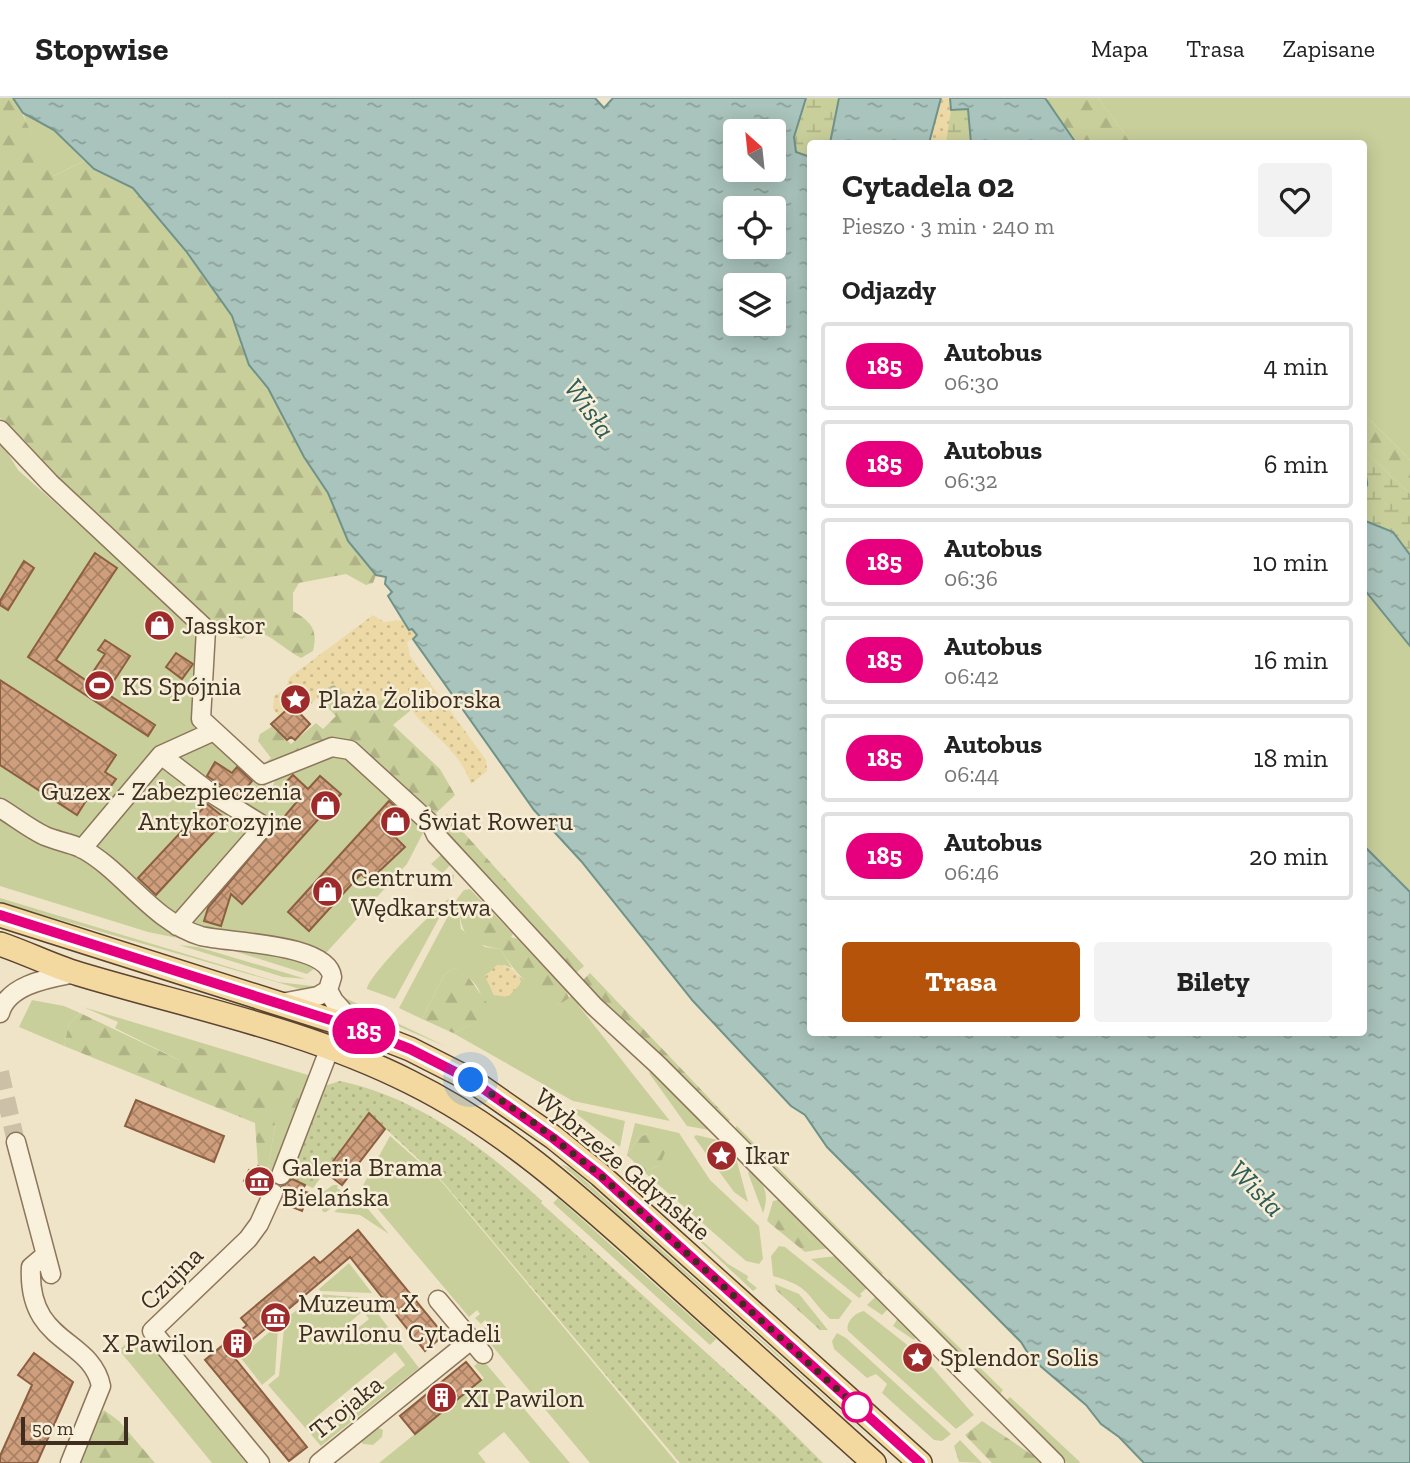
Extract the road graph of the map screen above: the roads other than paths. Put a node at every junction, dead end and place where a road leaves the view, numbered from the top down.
1 (0, 430) edge
2 (214, 730) junction
3 (161, 755) junction
4 (0, 808) edge
5 (82, 849) junction
6 (0, 915) edge
7 (177, 926) junction
8 (0, 944) edge
9 (0, 960) edge
10 (75, 973) junction
11 (328, 990) junction
12 (281, 1003) junction
13 (0, 1013) edge
14 (359, 1029) junction
15 (329, 1050) junction
16 (16, 1142) tunnel mouth
17 (281, 1175) dead end
18 (274, 1193) dead end
19 (44, 1256) junction
20 (51, 1275) dead end
21 (438, 1300) dead end
22 (471, 1340) junction
23 (483, 1354) dead end
24 (70, 1463) edge
25 (260, 1463) edge
26 (319, 1463) edge
27 (874, 1463) edge
28 (920, 1463) edge
29 (1055, 1463) edge

1 - 2 street
2 - 3 street
2 - 29 street
3 - 5 street
3 - 7 street
4 - 5 street
5 - 7 street
6 - 12 main road, Wybrzeże Gdyńskie
7 - 11 street
8 - 10 main road, Wybrzeże Gdyńskie
9 - 10 main road
10 - 13 street
10 - 15 main road, Wybrzeże Gdyńskie
11 - 12 street
11 - 14 street
12 - 14 main road, Wybrzeże Gdyńskie
14 - 28 main road, Wybrzeże Gdyńskie
15 - 17 street
15 - 27 main road, Wybrzeże Gdyńskie
16 - 19 street
18 - 25 street, Czujna
19 - 20 street
19 - 24 street
21 - 22 street
22 - 23 street
22 - 26 street, Trojaka

